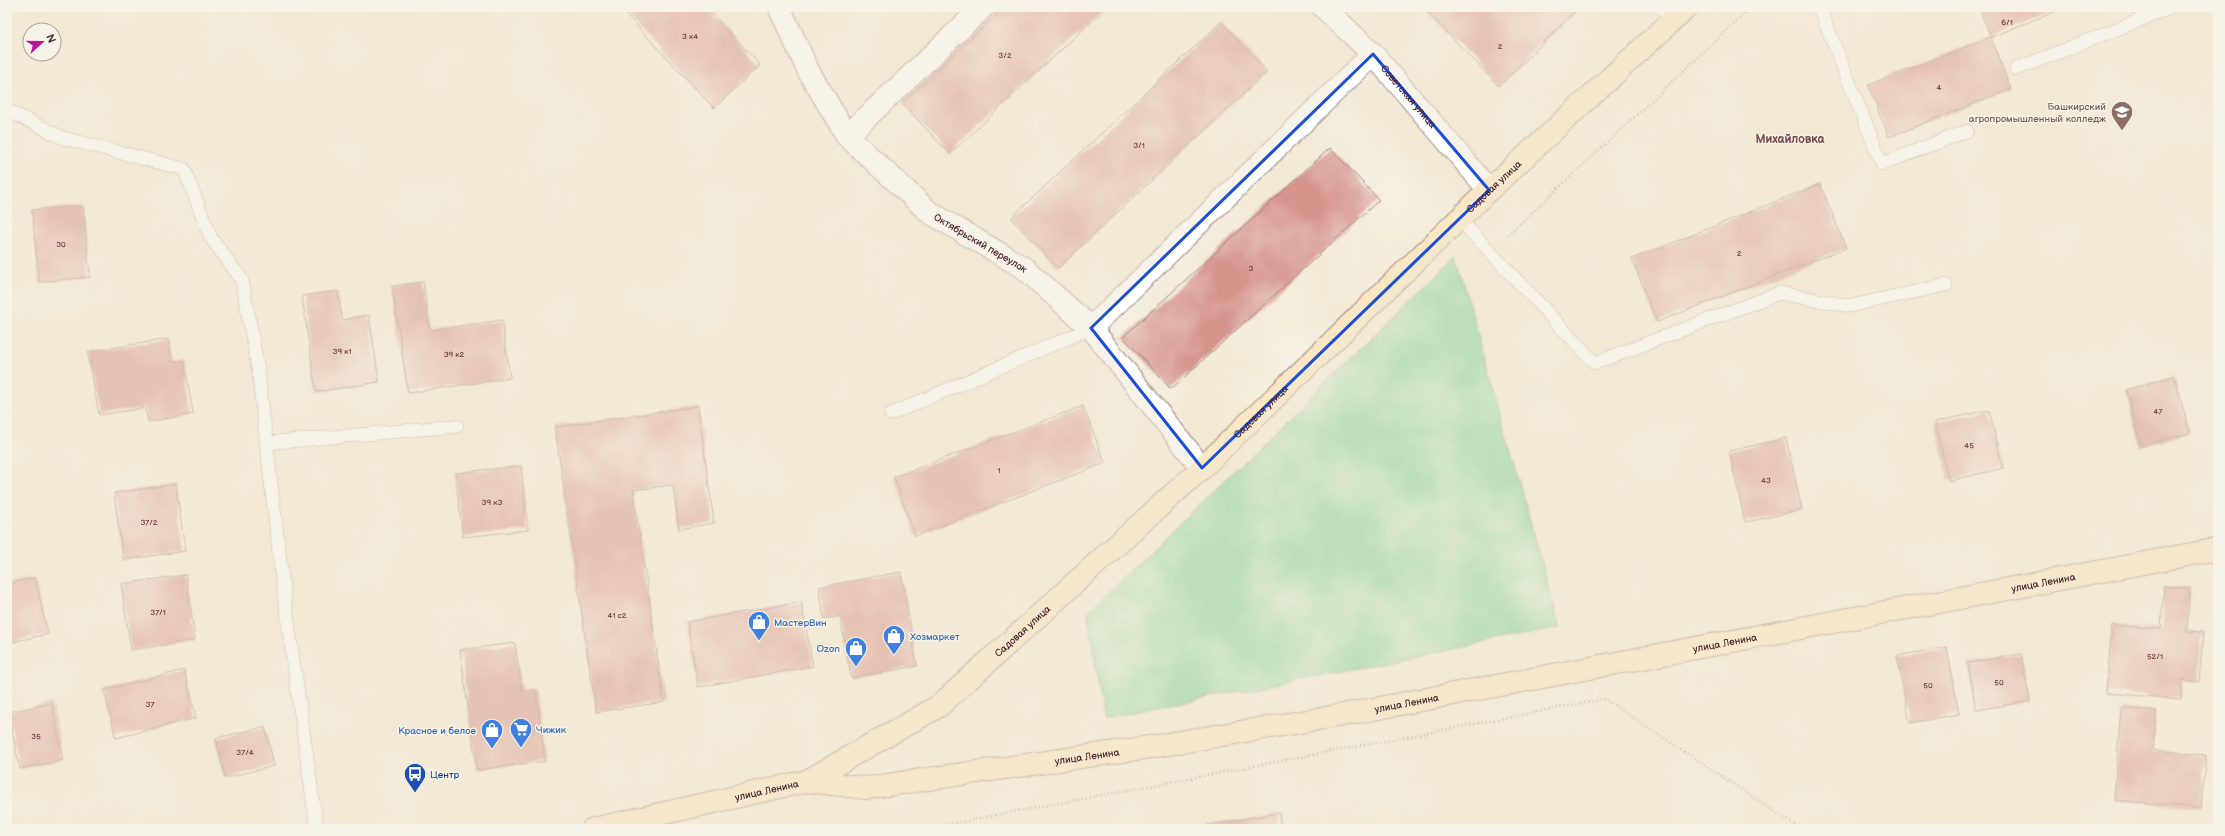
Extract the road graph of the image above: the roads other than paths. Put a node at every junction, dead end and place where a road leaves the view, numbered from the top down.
1 (779, 7) edge
2 (983, 7) edge
3 (1323, 7) edge
4 (1819, 7) edge
5 (2173, 7) edge
6 (1674, 11) edge
7 (1373, 54) junction
8 (2016, 69) dead end
9 (7, 110) edge
10 (1967, 131) dead end
11 (847, 136) junction
12 (1489, 190) junction
13 (1459, 219) junction
14 (1946, 285) dead end
15 (1091, 328) junction
16 (891, 414) dead end
17 (457, 426) dead end
18 (266, 443) junction
19 (1202, 468) junction
20 (2218, 549) edge
21 (807, 781) junction
22 (632, 825) edge
23 (317, 829) edge
24 (593, 829) edge

1 - 11 street, Октябрьский переулок
2 - 11 street
3 - 7 street, Советская улица
4 - 10 lane
5 - 8 lane
6 - 12 street, Садовая улица
7 - 12 street, Советская улица
7 - 15 street
9 - 18 lane
11 - 15 street, Октябрьский переулок
12 - 13 street, Садовая улица
13 - 14 lane
13 - 19 street, Садовая улица
15 - 16 lane
15 - 19 street, Октябрьский переулок
17 - 18 lane
18 - 23 lane
19 - 21 street, Садовая улица
20 - 21 street, улица Ленина
21 - 22 street, улица Ленина
22 - 24 street, улица Ленина

